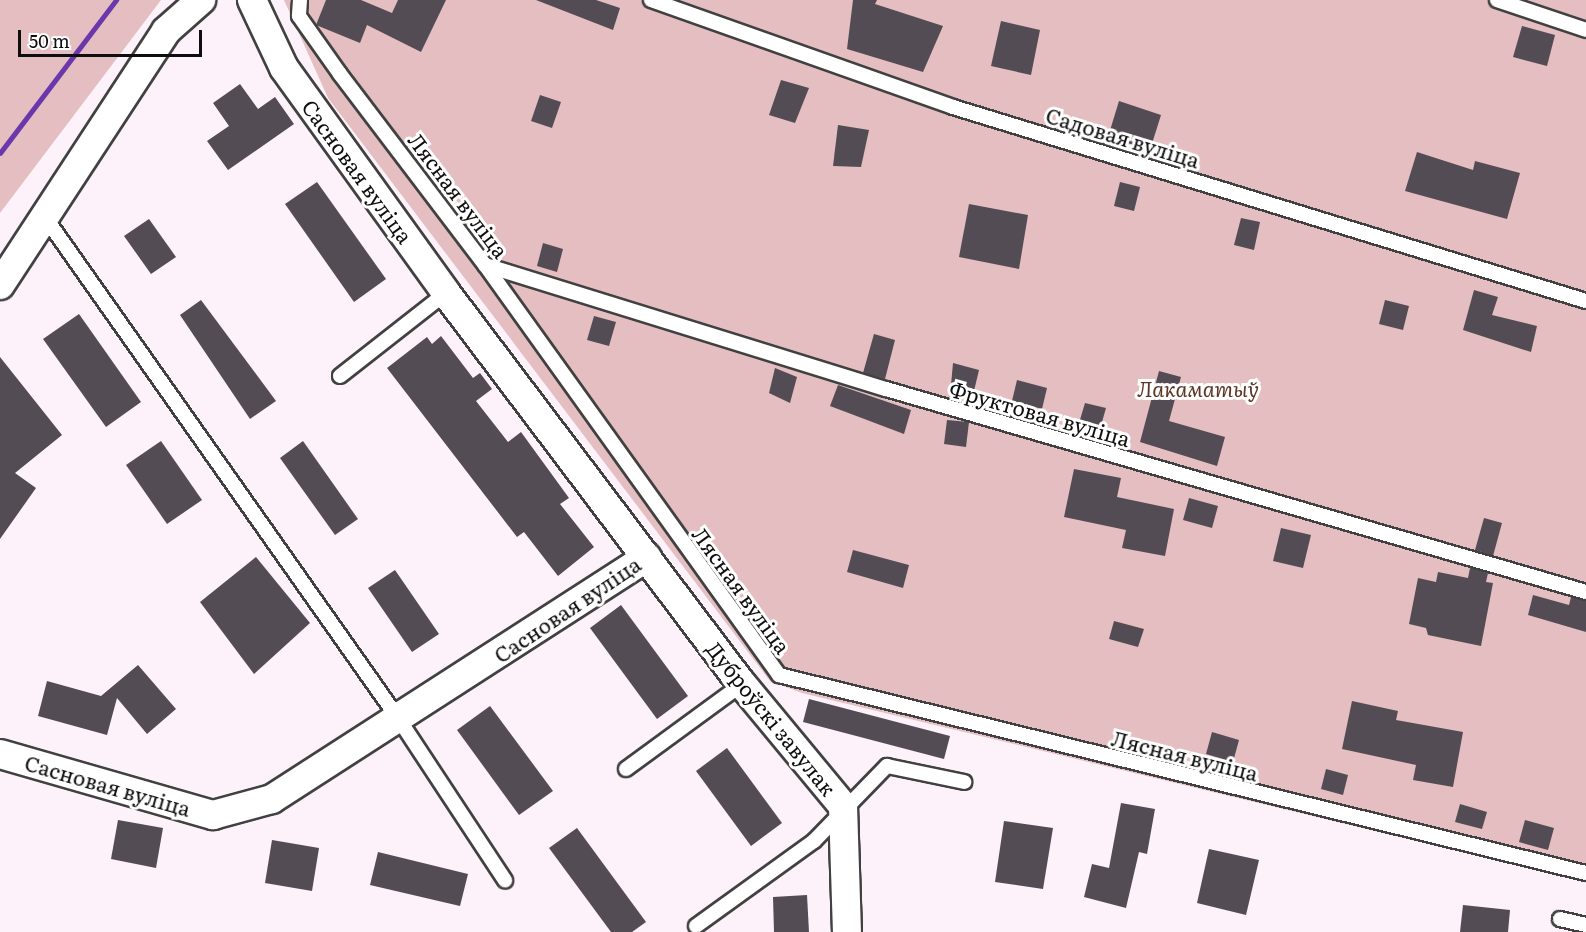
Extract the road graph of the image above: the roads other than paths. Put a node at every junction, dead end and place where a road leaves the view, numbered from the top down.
1 (201, 0) edge
2 (252, 0) edge
3 (300, 0) edge
4 (651, 0) edge
5 (1497, 0) edge
6 (1586, 30) edge
7 (47, 220) junction
8 (486, 265) junction
9 (0, 285) edge
10 (446, 293) junction
11 (1586, 301) edge
12 (340, 376) dead end
13 (646, 557) junction
14 (1586, 592) edge
15 (742, 684) junction
16 (400, 721) junction
17 (0, 754) edge
18 (626, 769) dead end
19 (964, 782) dead end
20 (843, 806) junction
21 (1586, 873) edge
22 (505, 880) dead end
23 (1560, 919) dead end
24 (1586, 925) edge
25 (696, 926) dead end
26 (847, 932) edge

1 - 7 street
2 - 10 street, Сасновая вуліца
3 - 8 lane, Лясная вуліца
4 - 11 lane, Садовая вуліца
5 - 6 lane
7 - 9 street
7 - 16 lane
8 - 14 lane, Фруктовая вуліца
8 - 21 lane, Лясная вуліца
10 - 12 lane
10 - 13 street, Сасновая вуліца
13 - 15 street, Дуброўскі завулак
13 - 16 street, Сасновая вуліца
15 - 18 lane
15 - 20 street, Дуброўскі завулак
16 - 17 street, Сасновая вуліца
16 - 22 lane
19 - 20 lane
20 - 25 lane
20 - 26 street, Дуброўскі завулак
23 - 24 lane

